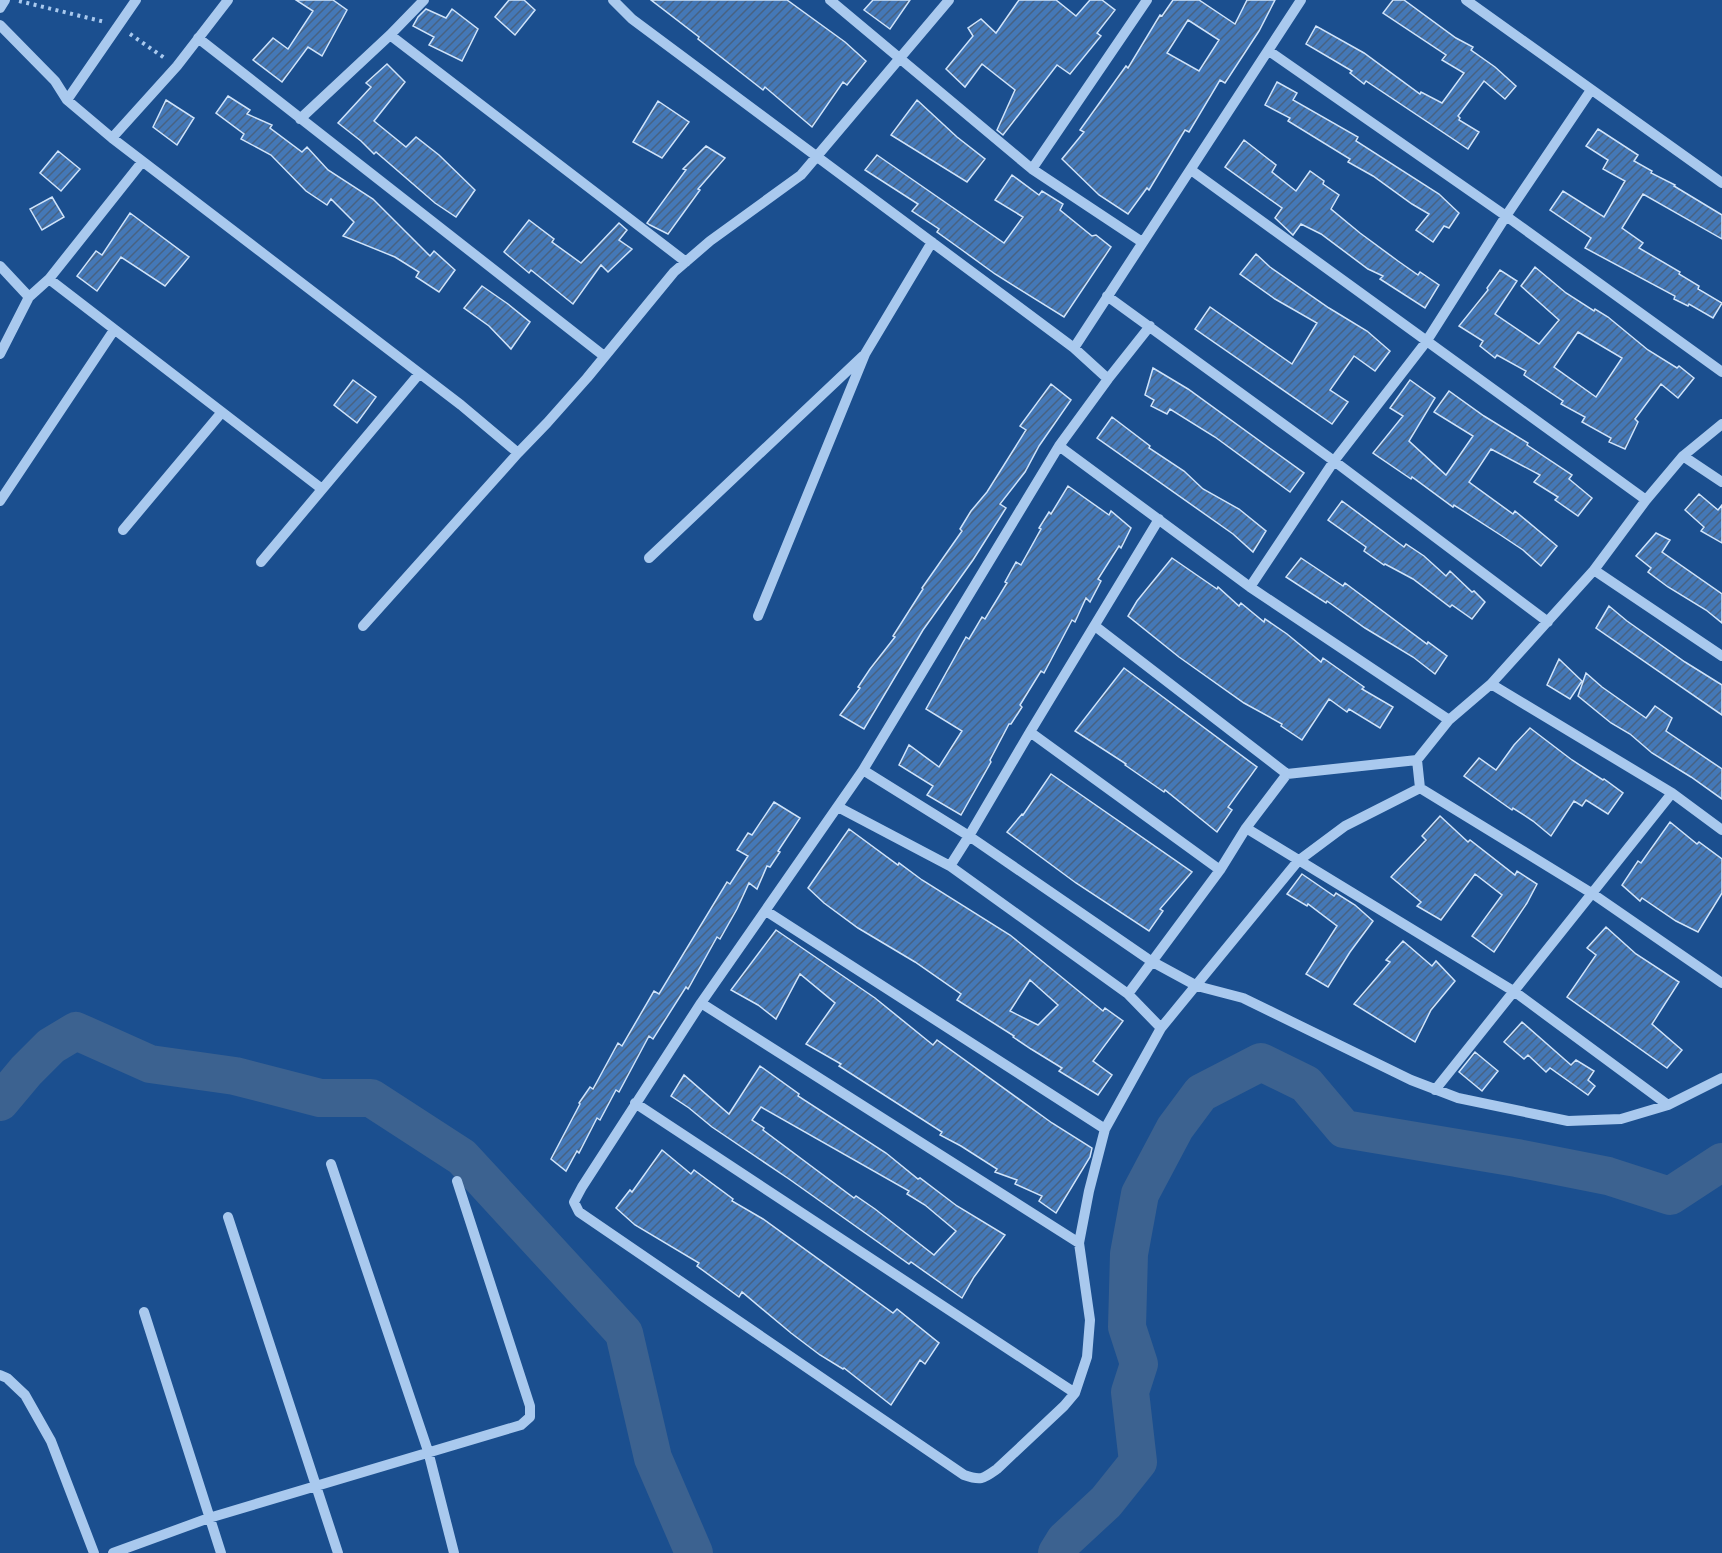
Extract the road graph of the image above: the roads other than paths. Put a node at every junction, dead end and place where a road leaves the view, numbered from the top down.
1 (5, 0) edge
2 (136, 0) edge
3 (228, 0) edge
4 (424, 0) edge
5 (613, 0) edge
6 (830, 0) edge
7 (950, 0) edge
8 (1147, 0) edge
9 (1300, 0) edge
10 (1466, 0) edge
11 (0, 8) edge
12 (0, 25) edge
13 (390, 35) junction
14 (198, 38) junction
15 (1269, 51) junction
16 (901, 58) junction
17 (1591, 90) junction
18 (67, 100) junction
19 (300, 119) junction
20 (112, 138) junction
21 (816, 157) junction
22 (142, 162) junction
23 (1032, 169) junction
24 (1191, 170) junction
25 (1722, 183) edge
26 (1506, 216) junction
27 (932, 242) junction
28 (1142, 242) junction
29 (686, 262) junction
30 (0, 266) edge
31 (49, 279) junction
32 (1107, 296) junction
33 (29, 297) junction
34 (1150, 326) junction
35 (114, 330) junction
36 (1426, 342) junction
37 (1074, 348) junction
38 (0, 354) edge
39 (865, 354) junction
40 (604, 356) junction
41 (1722, 372) edge
42 (419, 374) junction
43 (1108, 379) junction
44 (222, 412) junction
45 (1722, 424) edge
46 (1059, 446) junction
47 (518, 453) junction
48 (1683, 456) junction
49 (1334, 461) junction
50 (1722, 482) edge
51 (322, 489) junction
52 (1646, 500) junction
53 (0, 501) edge
54 (1159, 519) junction
55 (123, 530) dead end
56 (650, 558) dead end
57 (261, 562) dead end
58 (1594, 570) junction
59 (1250, 587) junction
60 (758, 616) dead end
61 (1548, 622) junction
62 (363, 626) dead end
63 (1095, 626) junction
64 (1722, 656) edge
65 (1491, 684) junction
66 (1449, 720) junction
67 (1030, 732) junction
68 (1417, 760) junction
69 (863, 770) junction
70 (1287, 774) junction
71 (1420, 788) junction
72 (1672, 793) junction
73 (838, 807) junction
74 (1246, 828) junction
75 (1722, 830) edge
76 (969, 836) junction
77 (1298, 861) junction
78 (950, 866) junction
79 (1220, 870) junction
80 (1593, 894) junction
81 (766, 911) junction
82 (1150, 961) junction
83 (1722, 983) edge
84 (1197, 986) junction
85 (1515, 992) junction
86 (1128, 994) junction
87 (701, 1003) junction
88 (1161, 1028) junction
89 (1722, 1078) edge
90 (1436, 1090) junction
91 (635, 1103) junction
92 (1668, 1105) junction
93 (1106, 1128) junction
94 (332, 1164) dead end
95 (457, 1181) dead end
96 (228, 1217) dead end
97 (1078, 1243) junction
98 (144, 1312) dead end
99 (0, 1375) edge
100 (1075, 1393) junction
101 (428, 1451) junction
102 (316, 1486) junction
103 (209, 1518) junction
104 (94, 1553) edge
105 (113, 1553) edge
106 (221, 1553) edge
107 (338, 1553) edge
108 (454, 1553) edge

1 - 11 street
2 - 18 street
3 - 14 street
4 - 13 street
5 - 21 street
6 - 16 street
7 - 16 street
8 - 23 street
9 - 15 street
10 - 17 street
12 - 18 street
13 - 19 street
13 - 29 street
14 - 19 street
14 - 20 street
15 - 24 street
15 - 26 street
16 - 21 street
16 - 23 street
17 - 25 street
17 - 26 street
18 - 20 street
19 - 40 street
20 - 22 street
21 - 27 street
21 - 29 street
22 - 31 street
22 - 42 street
23 - 28 street
24 - 28 street
24 - 36 street
26 - 36 street
26 - 41 street
27 - 37 street
27 - 39 street
28 - 32 street
29 - 40 street
30 - 33 street
31 - 33 street
31 - 35 street
32 - 34 street
32 - 37 street
33 - 38 street
34 - 43 street
34 - 49 street
35 - 44 street
35 - 53 street
36 - 49 street
36 - 52 street
37 - 43 street
39 - 56 street
39 - 60 street
40 - 47 street
42 - 47 street
42 - 51 street
43 - 46 street
44 - 51 street
44 - 55 street
45 - 48 street
46 - 54 street
46 - 69 street
47 - 62 street
48 - 50 street
48 - 52 street
49 - 59 street
49 - 61 street
51 - 57 street
52 - 58 street
54 - 59 street
54 - 63 street
58 - 61 street
58 - 64 street
59 - 66 street
61 - 65 street
63 - 67 street
63 - 70 street
65 - 66 street
65 - 72 street
66 - 68 street
67 - 76 street
67 - 79 street
68 - 70 street
68 - 71 street
69 - 73 street
69 - 76 street
70 - 74 street
71 - 77 street
71 - 80 street
72 - 75 street
72 - 80 street
73 - 78 street
73 - 81 street
74 - 77 street
74 - 79 street
76 - 78 street
76 - 82 street
77 - 84 street
77 - 85 street
78 - 86 street
79 - 82 street
80 - 83 street
80 - 85 street
81 - 87 street
81 - 93 street
82 - 84 street
82 - 86 street
84 - 88 street
84 - 90 street
85 - 90 street
85 - 92 street
86 - 88 street
87 - 91 street
87 - 97 street
88 - 93 street
89 - 92 street
90 - 92 street
91 - 100 street
91 - 100 street
93 - 97 street
94 - 101 street
95 - 101 street
96 - 102 street
97 - 100 street
98 - 103 street
99 - 104 street
101 - 102 street
101 - 108 street
102 - 103 street
102 - 107 street
103 - 105 street
103 - 106 street

